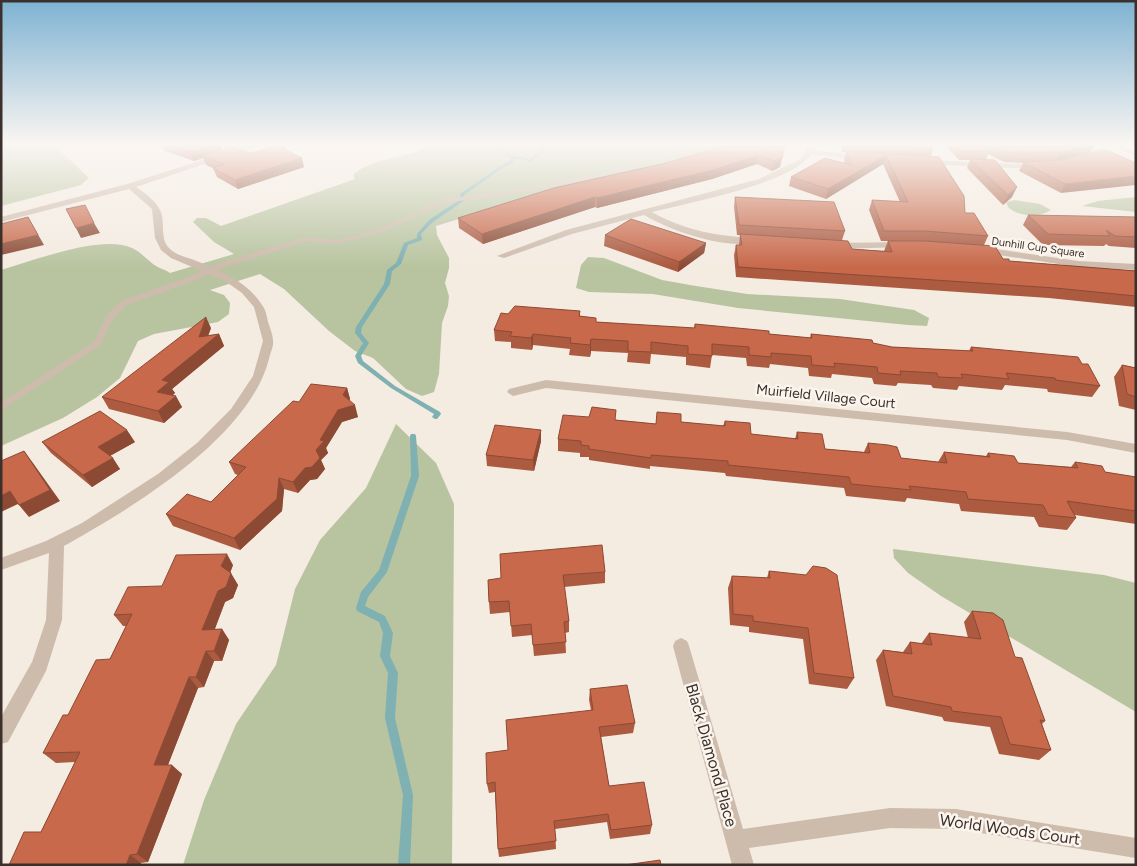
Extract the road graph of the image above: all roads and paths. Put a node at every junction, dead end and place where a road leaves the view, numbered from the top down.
1 (549, 185) edge
2 (745, 185) edge
3 (130, 186) joint
4 (644, 211) junction
5 (1, 220) edge
6 (765, 242) edge
7 (822, 246) edge
8 (912, 246) edge
9 (976, 250) edge
10 (501, 256) dead end
11 (1136, 267) edge
12 (209, 270) junction
13 (513, 392) dead end
14 (1, 406) edge
15 (1136, 449) edge
16 (56, 543) junction
17 (1, 564) edge
18 (681, 646) dead end
19 (1, 735) edge
20 (736, 840) junction
21 (1136, 848) edge
22 (743, 865) edge

1 - 12 lane
2 - 4 street
3 - 5 street
3 - 12 street
4 - 6 street
4 - 10 street
7 - 8 street
9 - 11 street, Dunhill Cup Square
12 - 14 lane
12 - 16 street
13 - 15 street, Muirfield Village Court
16 - 17 street
16 - 19 street
18 - 20 street, Black Diamond Place
20 - 21 street, World Woods Court
20 - 22 street, Black Diamond Place

